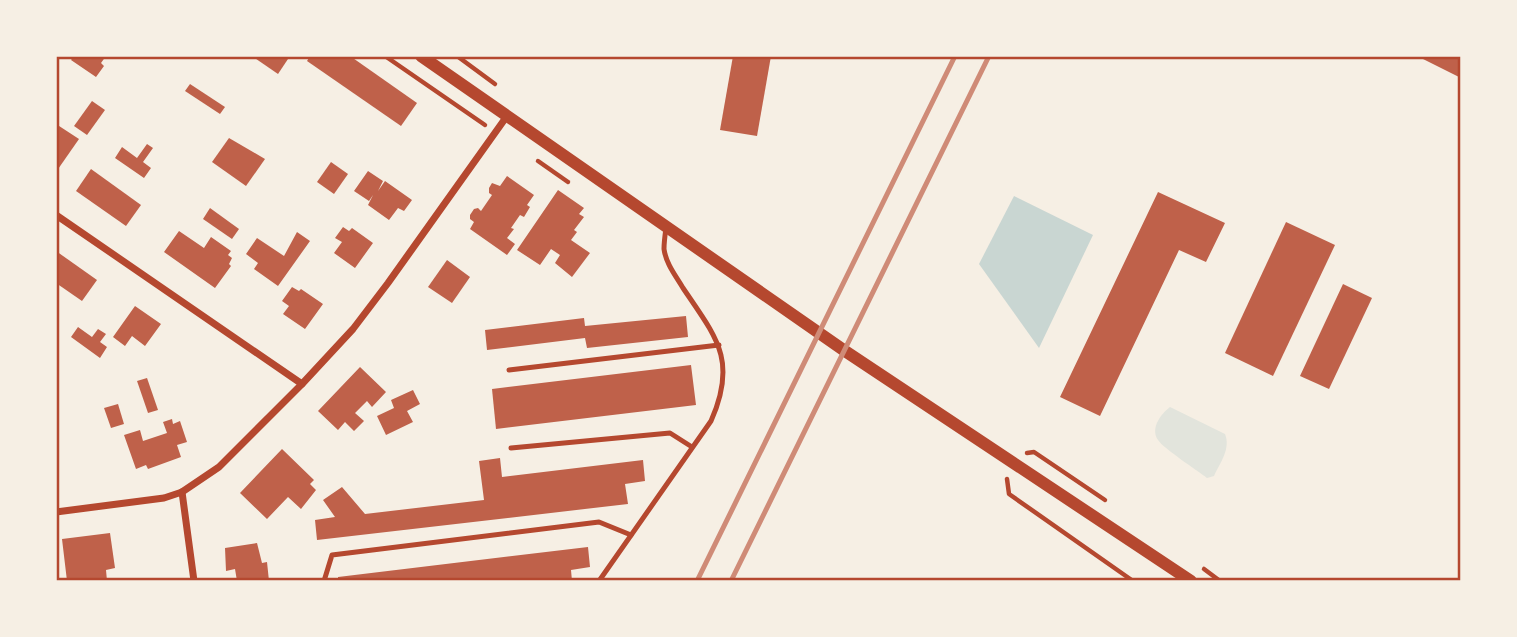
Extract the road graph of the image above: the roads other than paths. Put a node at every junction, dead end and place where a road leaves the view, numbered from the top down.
1 (421, 56) edge
2 (507, 116) junction
3 (56, 215) edge
4 (666, 226) junction
5 (719, 345) junction
6 (509, 370) dead end
7 (302, 384) junction
8 (692, 447) junction
9 (511, 448) dead end
10 (182, 492) junction
11 (56, 512) edge
12 (631, 534) junction
13 (194, 581) edge
14 (324, 581) edge
15 (599, 581) edge
16 (1191, 581) edge

1 - 2 street
2 - 4 street
2 - 7 street
3 - 7 street
4 - 5 lane
4 - 16 street
5 - 6 lane
5 - 8 lane
7 - 10 street
8 - 9 lane
8 - 12 lane
10 - 11 street
10 - 13 street
12 - 14 lane
12 - 15 lane

